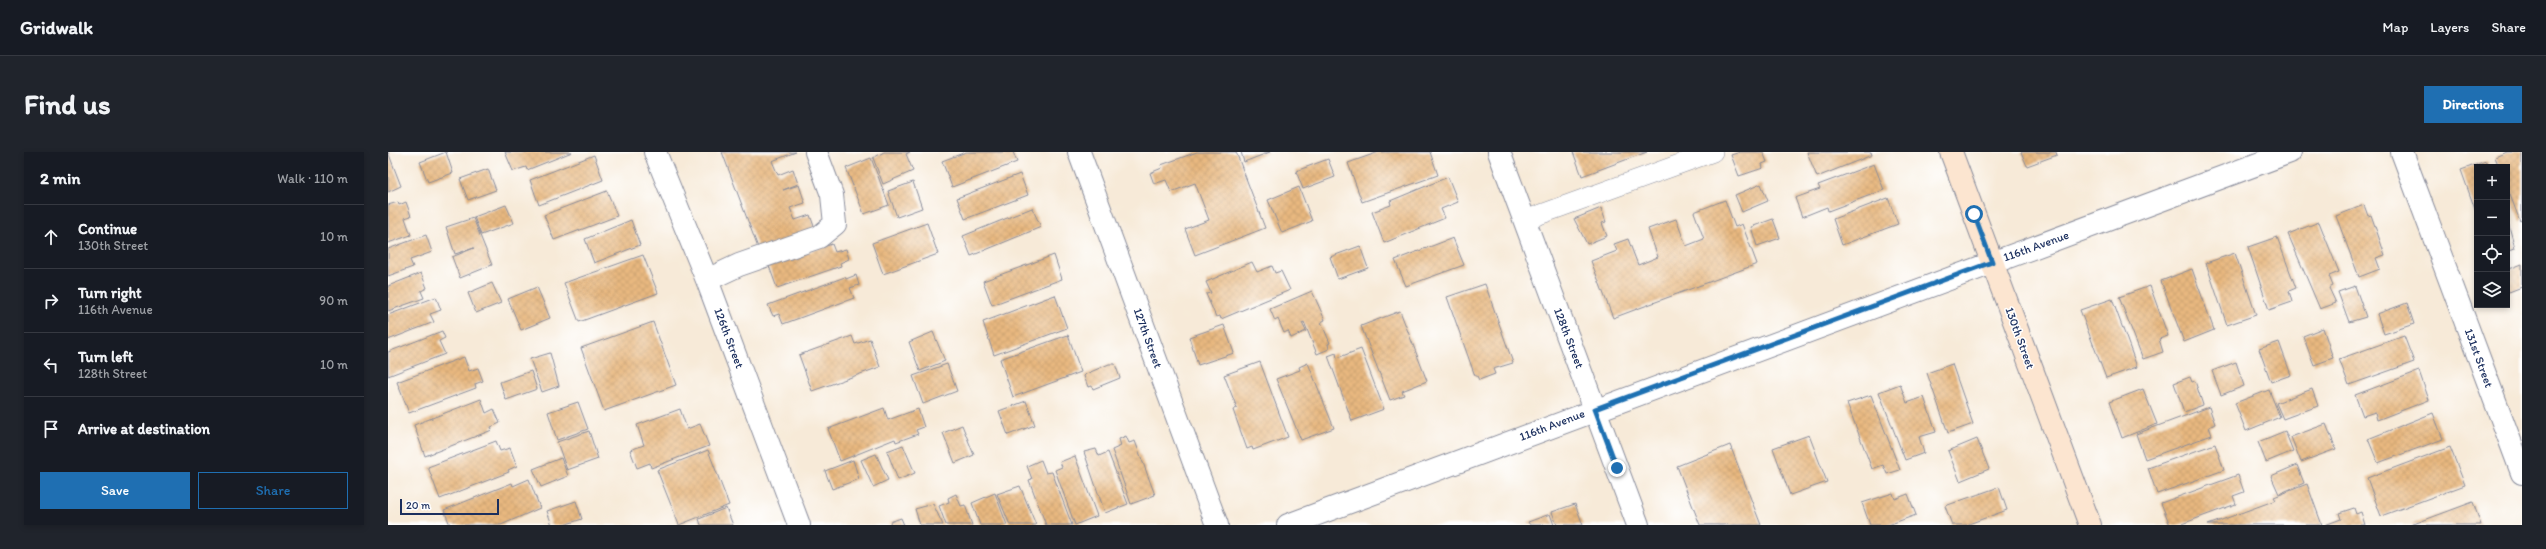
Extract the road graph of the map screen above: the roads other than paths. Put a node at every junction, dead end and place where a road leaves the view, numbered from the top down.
1 (655, 152) edge
2 (816, 152) edge
3 (1079, 152) edge
4 (1499, 152) edge
5 (1713, 152) edge
6 (1951, 152) edge
7 (2290, 152) edge
8 (2402, 152) edge
9 (1525, 220) junction
10 (1992, 262) junction
11 (707, 280) junction
12 (1595, 409) junction
13 (2522, 473) edge
14 (799, 525) edge
15 (1217, 525) edge
16 (1288, 525) edge
17 (1638, 525) edge
18 (2090, 525) edge

1 - 11 street, 126th Street
2 - 11 street
3 - 15 street, 127th Street
4 - 9 street, 128th Street
5 - 9 lane
6 - 10 street, 130th Street
7 - 10 street, 116th Avenue
8 - 13 street, 131st Street
9 - 12 street, 128th Street
10 - 12 street, 116th Avenue
10 - 18 street, 130th Street
11 - 14 street, 126th Street
12 - 16 street, 116th Avenue
12 - 17 street, 128th Street

